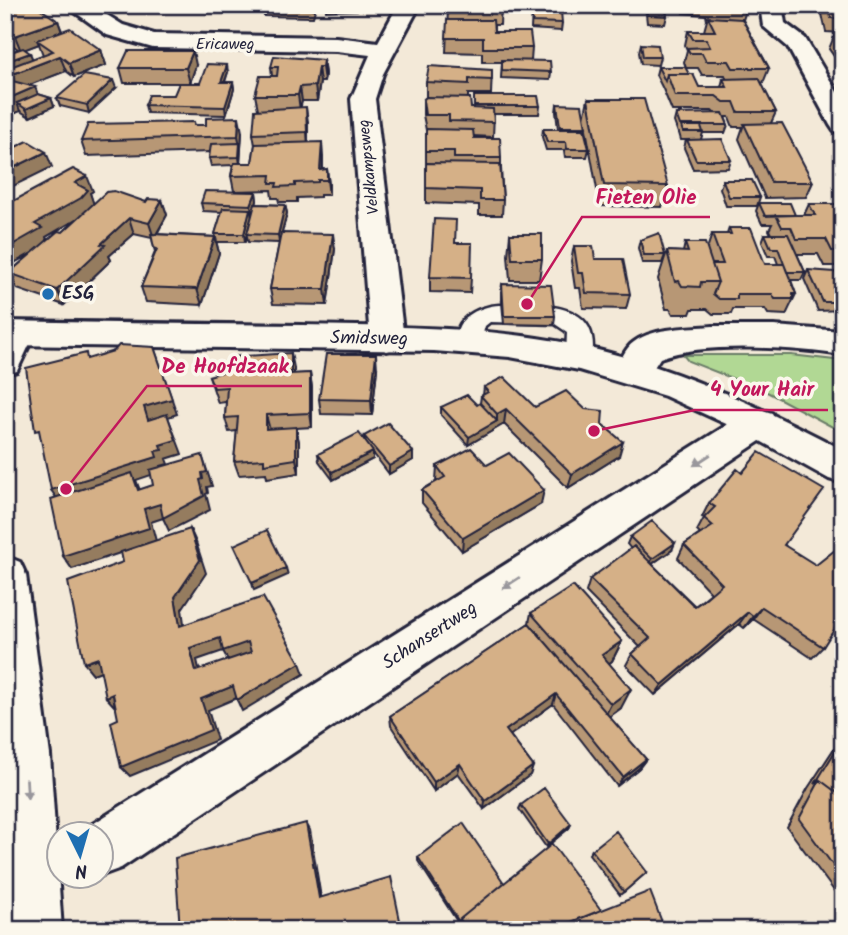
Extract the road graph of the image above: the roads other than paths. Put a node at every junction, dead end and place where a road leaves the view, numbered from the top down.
1 (76, 5) edge
2 (409, 5) edge
3 (771, 5) edge
4 (383, 49) junction
5 (843, 125) edge
6 (387, 339) junction
7 (9, 343) edge
8 (843, 343) edge
9 (634, 371) junction
10 (759, 423) junction
11 (843, 468) edge
12 (5, 575) edge
13 (116, 840) edge
14 (43, 900) edge

1 - 4 street, Ericaweg
2 - 4 street, Veldkampsweg
3 - 5 street
4 - 6 street, Veldkampsweg
6 - 7 street, Smidsweg
6 - 9 street, Smidsweg
8 - 9 street
9 - 10 street, Smidsweg
10 - 11 street, Smidsweg
10 -> 13 street, Schansertweg
12 -> 14 street

